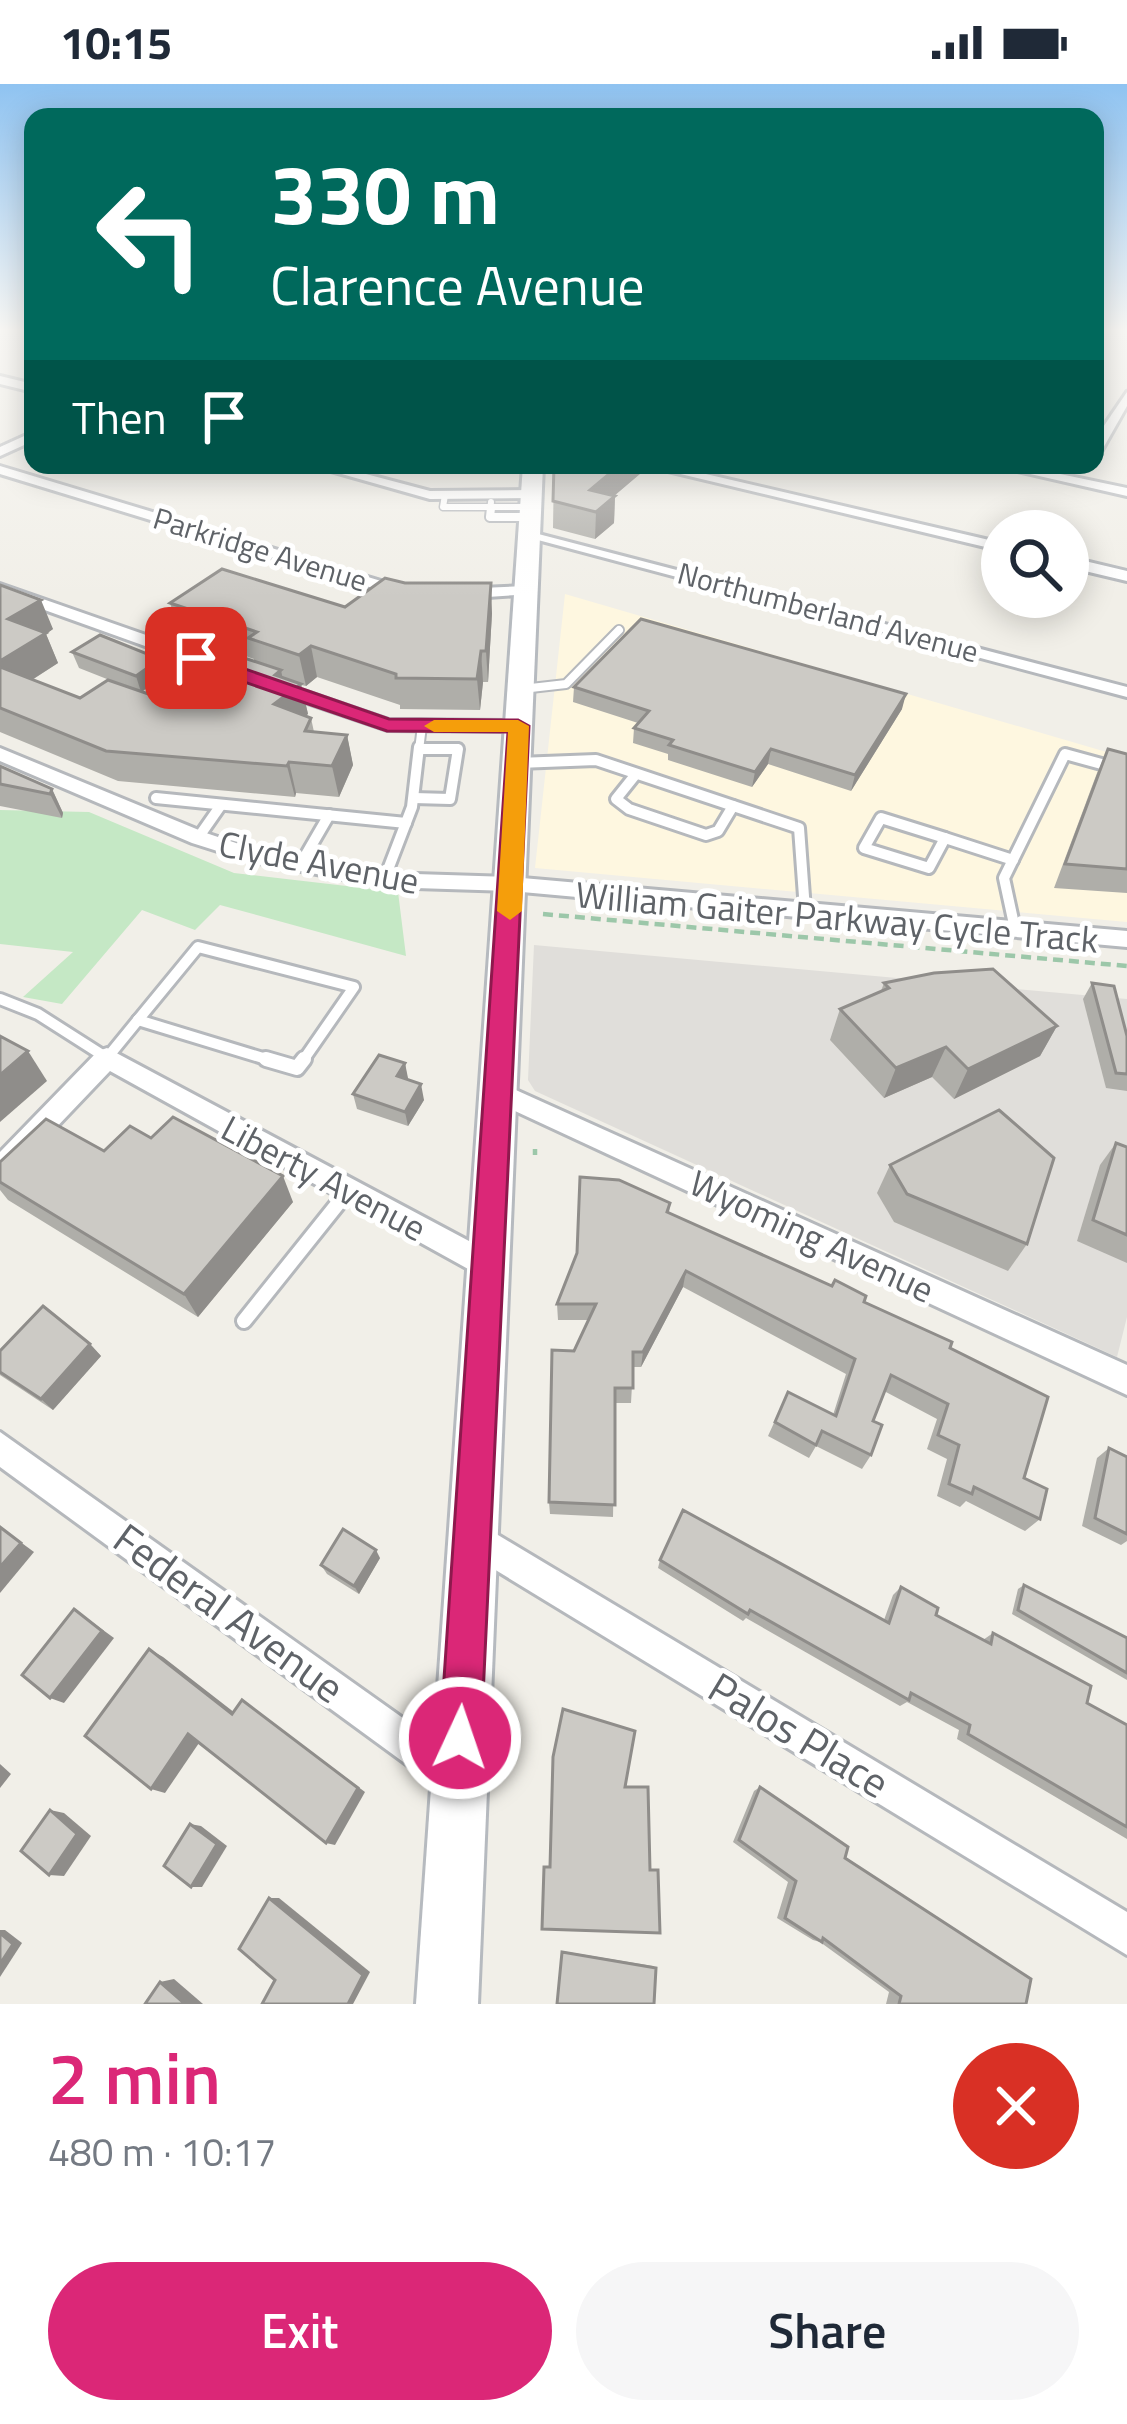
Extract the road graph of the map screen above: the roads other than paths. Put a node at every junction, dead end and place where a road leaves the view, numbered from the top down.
1 (0, 470) edge
2 (350, 474) edge
3 (689, 474) edge
4 (1039, 474) edge
5 (1081, 474) edge
6 (1076, 482) junction
7 (1127, 492) edge
8 (520, 503) edge
9 (981, 542) edge
10 (1089, 567) edge
11 (1127, 576) edge
12 (0, 590) edge
13 (526, 591) junction
14 (619, 630) dead end
15 (1127, 692) edge
16 (422, 726) junction
17 (462, 726) junction
18 (519, 726) junction
19 (420, 749) junction
20 (458, 749) junction
21 (0, 754) edge
22 (1127, 771) edge
23 (636, 774) junction
24 (156, 798) dead end
25 (414, 798) junction
26 (221, 805) junction
27 (733, 806) junction
28 (329, 815) junction
29 (406, 823) junction
30 (198, 838) junction
31 (945, 838) junction
32 (1012, 860) junction
33 (300, 865) junction
34 (384, 880) junction
35 (511, 884) junction
36 (805, 910) junction
37 (1015, 929) junction
38 (1127, 939) edge
39 (0, 999) edge
40 (138, 1020) junction
41 (106, 1058) junction
42 (498, 1092) junction
43 (0, 1168) edge
44 (348, 1191) junction
45 (489, 1266) junction
46 (244, 1322) dead end
47 (1127, 1380) edge
48 (0, 1448) edge
49 (471, 1536) junction
50 (458, 1779) junction
51 (1127, 1935) edge
52 (447, 2004) edge

1 - 13 street, Parkridge Avenue
2 - 8 street, Northumberland Avenue
3 - 9 street
4 - 6 street
5 - 6 street
6 - 7 street
8 - 13 street
8 - 15 street, Northumberland Avenue
10 - 11 street
12 - 16 street
13 - 18 street
14 - 18 lane
16 - 17 street
16 - 19 lane
17 - 18 street
17 - 20 lane
18 - 23 lane
18 - 35 street
19 - 20 lane
19 - 25 lane
20 - 25 lane
21 - 30 street, Clyde Avenue
22 - 32 lane
23 - 27 lane
23 - 27 lane
24 - 26 lane
25 - 29 lane
26 - 28 lane
26 - 30 lane
27 - 36 lane
28 - 29 lane
28 - 33 lane
29 - 34 lane
30 - 33 street, Clyde Avenue
31 - 31 lane
31 - 32 lane
32 - 37 lane
33 - 34 street, Clyde Avenue
34 - 35 street, Clyde Avenue
35 - 36 street, Clyde Avenue
35 - 42 street
36 - 37 street, Clyde Avenue
37 - 38 street, Clyde Avenue
39 - 41 lane
40 - 40 lane
40 - 41 lane
41 - 43 street
41 - 44 street, Liberty Avenue
42 - 45 street
42 - 47 street, Wyoming Avenue
44 - 45 street, Liberty Avenue
44 - 46 lane
45 - 49 street
48 - 50 street, Federal Avenue
49 - 50 street
49 - 51 street, Palos Place
50 - 52 street

